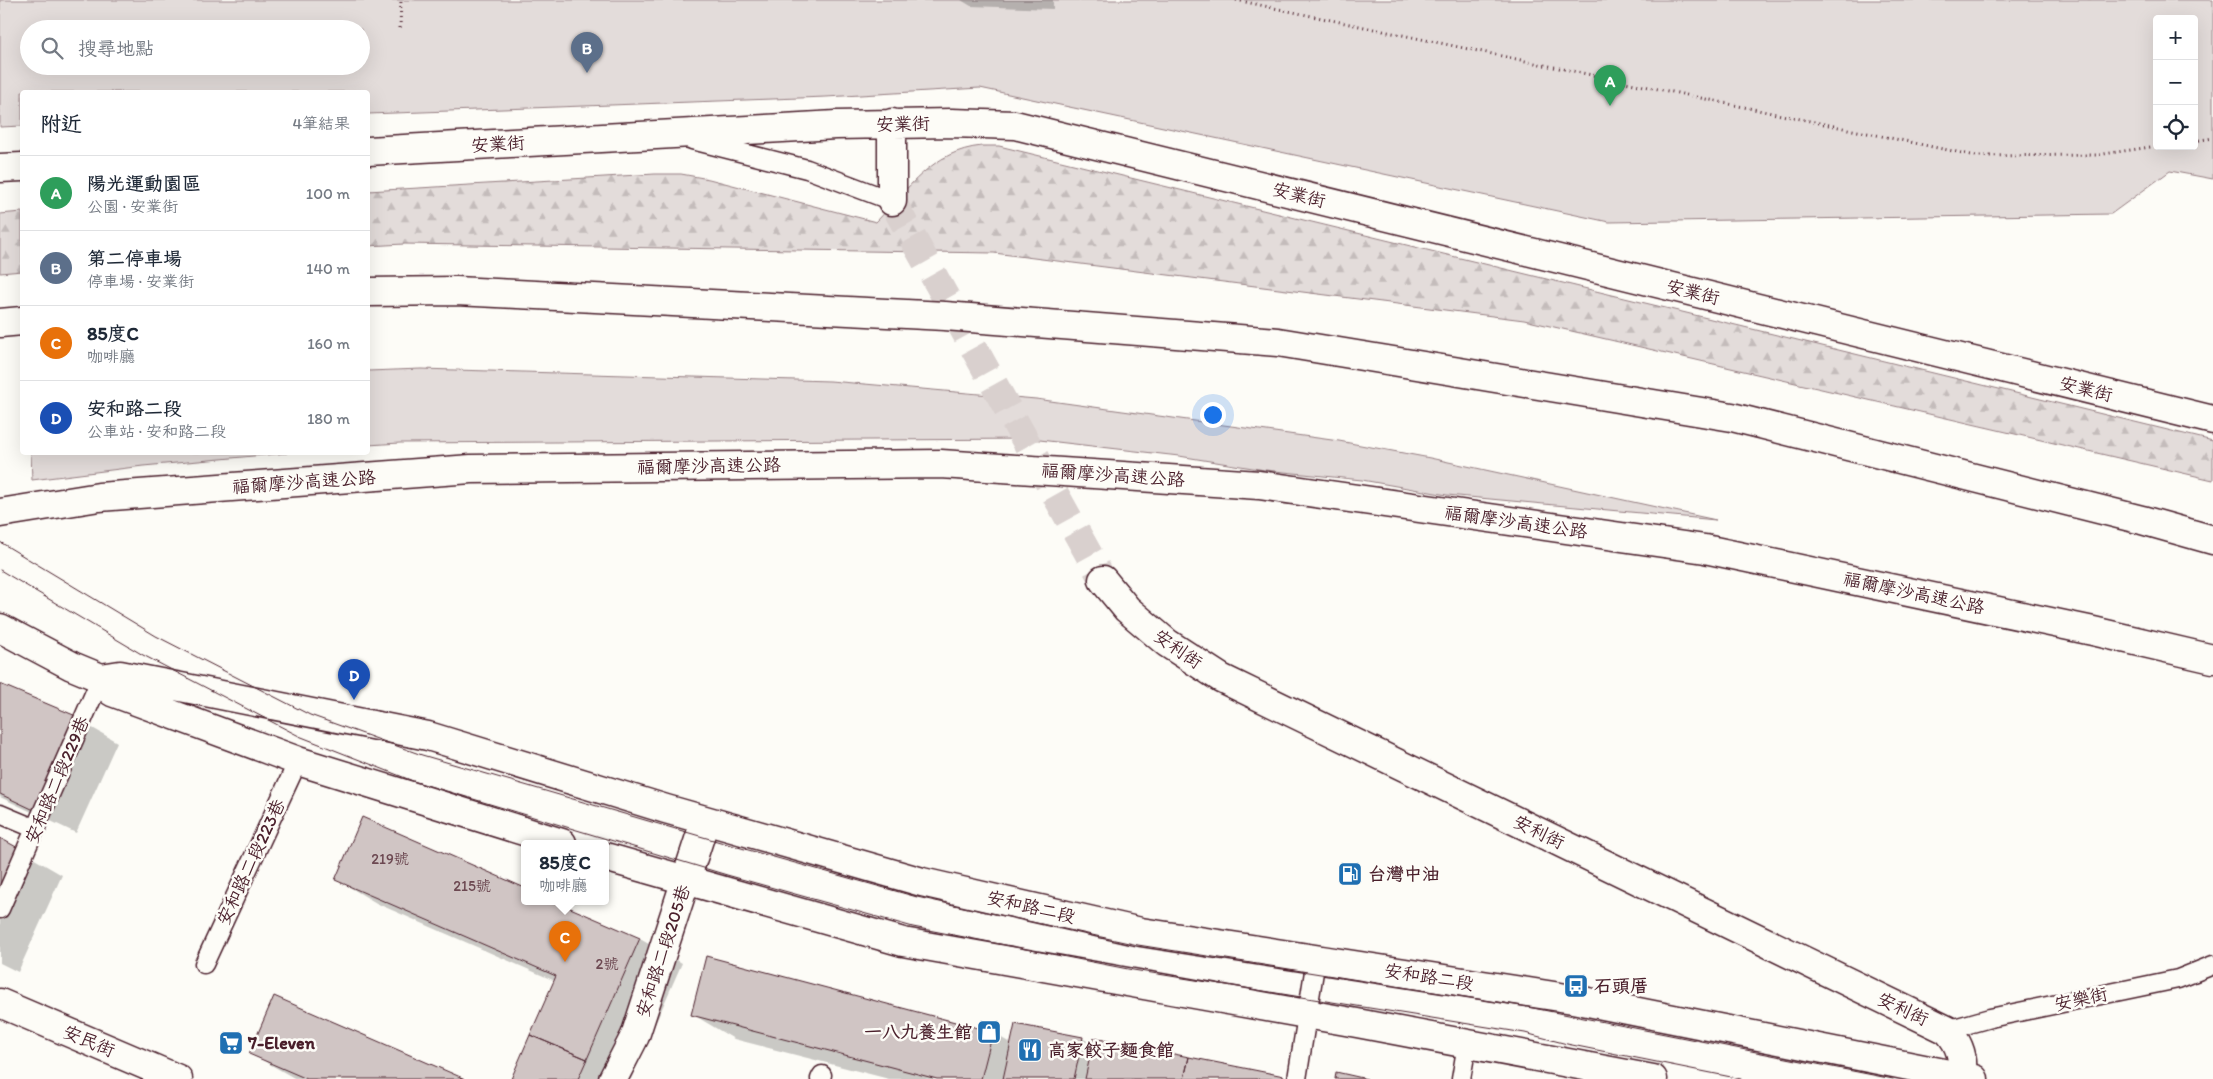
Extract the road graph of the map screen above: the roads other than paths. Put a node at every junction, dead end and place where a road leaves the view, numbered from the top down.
1 (892, 123) junction
2 (672, 135) junction
3 (370, 151) edge
4 (20, 166) edge
5 (0, 168) edge
6 (892, 201) joint
7 (370, 292) edge
8 (20, 320) edge
9 (0, 323) edge
10 (2213, 420) edge
11 (0, 513) edge
12 (2142, 520) junction
13 (2213, 530) edge
14 (2213, 540) edge
15 (1103, 580) tunnel mouth
16 (0, 628) edge
17 (2213, 659) edge
18 (101, 678) junction
19 (298, 761) junction
20 (0, 814) edge
21 (705, 821) junction
22 (36, 829) junction
23 (552, 840) edge
24 (609, 857) edge
25 (687, 881) junction
26 (0, 909) edge
27 (1316, 959) junction
28 (204, 964) dead end
29 (2213, 965) edge
30 (0, 1003) edge
31 (1307, 1014) junction
32 (1947, 1030) junction
33 (1467, 1044) junction
34 (1966, 1078) edge
35 (178, 1079) edge
36 (613, 1079) edge
37 (1297, 1079) edge
38 (1461, 1079) edge
39 (1653, 1079) edge

1 - 2 main road, 安業街
1 - 6 main road
1 - 10 main road, 安業街
2 - 3 main road, 安業街
2 - 6 lane
4 - 5 main road
7 - 12 main road
8 - 9 main road
11 - 17 main road, 福爾摩沙高速公路
12 - 13 main road
12 - 14 main road
15 - 32 main road, 安利街
16 - 18 main road, 安和路二段
18 - 19 main road, 安和路二段
18 - 21 main road, 安和路二段
18 - 22 lane, 安和路二段229巷
19 - 23 main road, 安和路二段
19 - 28 lane, 安和路二段223巷
20 - 22 lane
21 - 25 main road, 安和路二段205巷
21 - 27 main road, 安和路二段
22 - 26 lane, 安和路二段229巷
24 - 25 main road
25 - 31 main road
25 - 36 main road, 安和路二段205巷
27 - 31 lane
27 - 34 main road, 安和路二段
29 - 32 lane, 安樂街
30 - 35 main road, 安民街
31 - 33 main road
31 - 37 lane
32 - 34 main road, 安利街
33 - 38 lane
33 - 39 main road

